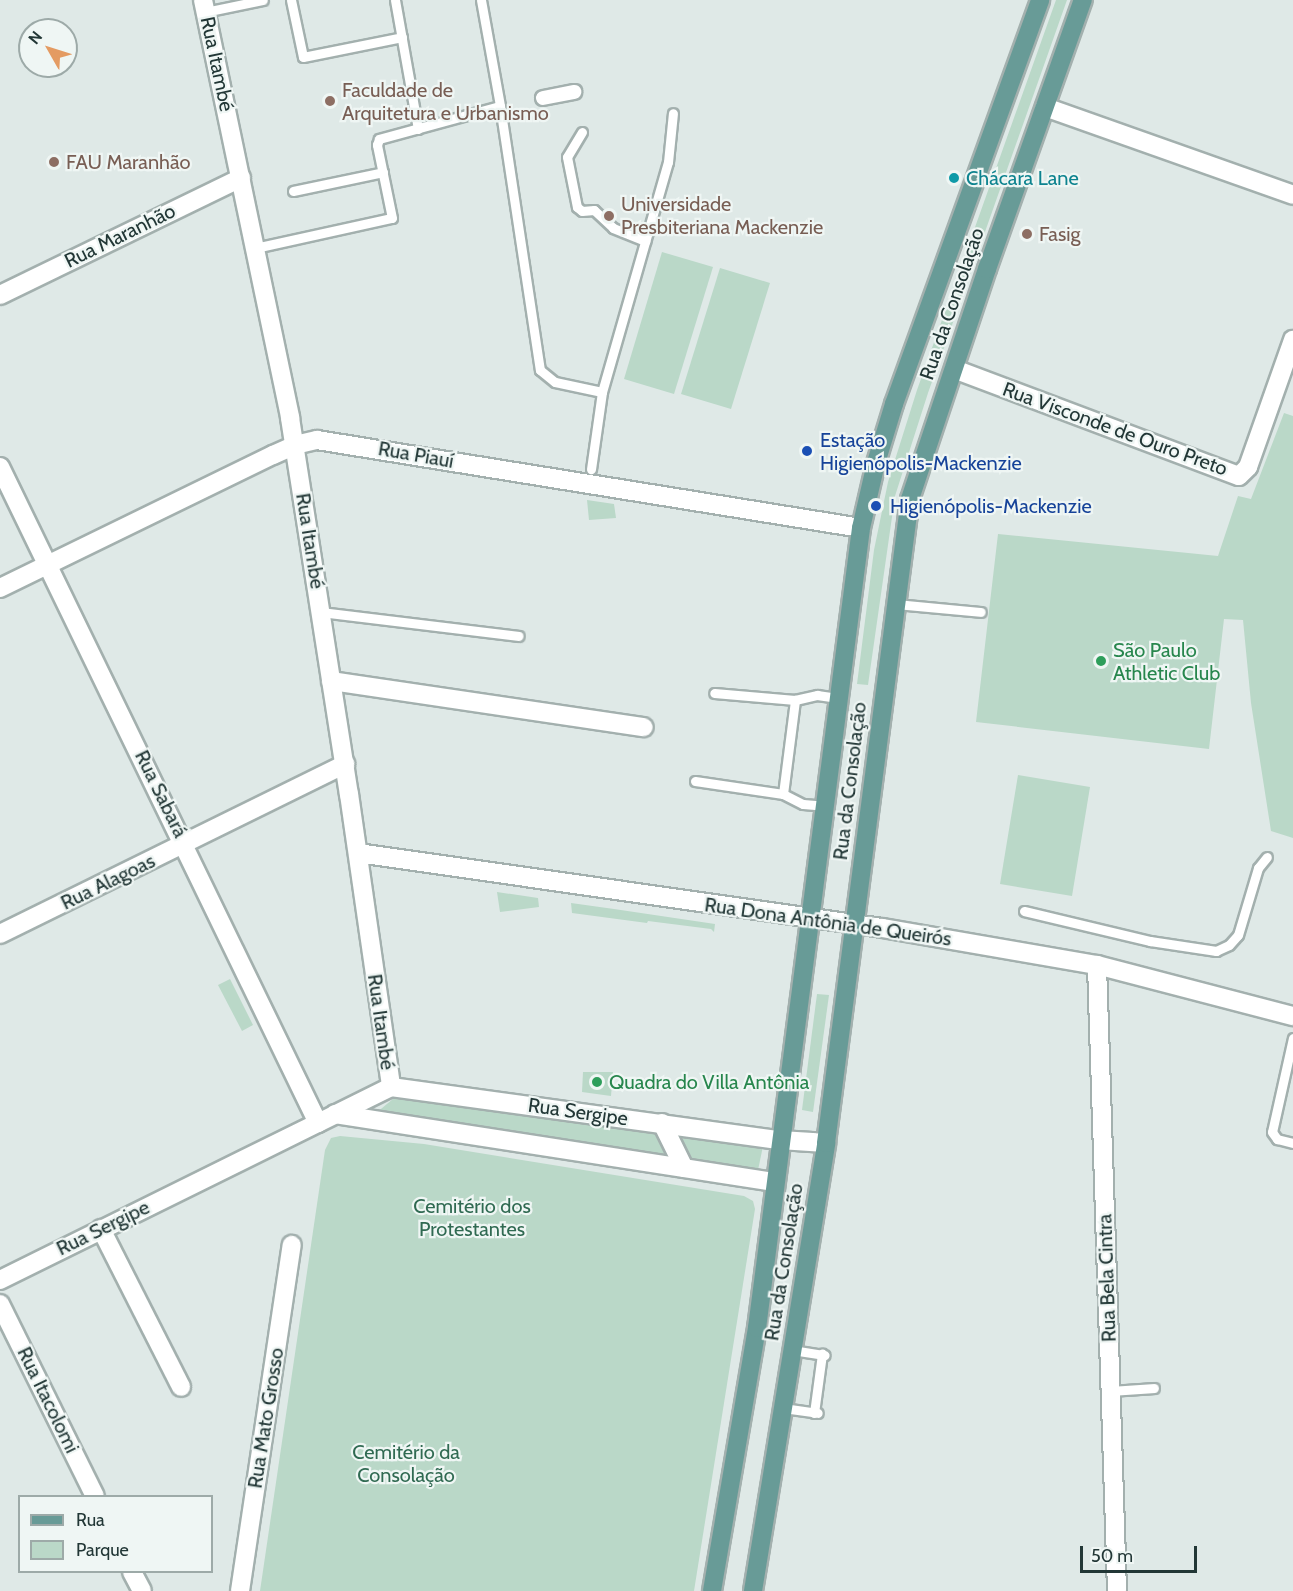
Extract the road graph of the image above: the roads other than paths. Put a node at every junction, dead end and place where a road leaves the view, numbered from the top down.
1 (263, 0) edge
2 (291, 0) edge
3 (395, 0) edge
4 (481, 0) edge
5 (1040, 0) edge
6 (1083, 0) edge
7 (246, 2) edge
8 (204, 6) edge
9 (402, 37) junction
10 (574, 92) dead end
11 (543, 98) dead end
12 (500, 106) junction
13 (1046, 107) junction
14 (673, 113) dead end
15 (418, 129) junction
16 (582, 132) dead end
17 (383, 172) junction
18 (241, 178) junction
19 (293, 191) dead end
20 (1293, 195) edge
21 (646, 241) junction
22 (255, 248) junction
23 (0, 295) edge
24 (1293, 340) edge
25 (954, 369) junction
26 (602, 392) junction
27 (295, 445) junction
28 (0, 466) edge
29 (591, 470) dead end
30 (861, 528) junction
31 (48, 564) junction
32 (0, 588) edge
33 (895, 604) junction
34 (321, 612) junction
35 (981, 612) dead end
36 (519, 636) dead end
37 (331, 681) junction
38 (714, 693) dead end
39 (838, 698) junction
40 (795, 700) junction
41 (644, 727) dead end
42 (345, 764) junction
43 (695, 781) dead end
44 (783, 794) junction
45 (824, 806) junction
46 (185, 843) junction
47 (358, 853) junction
48 (1267, 857) dead end
49 (1024, 911) dead end
50 (809, 918) junction
51 (855, 924) junction
52 (0, 934) edge
53 (1097, 965) junction
54 (1293, 1016) edge
55 (1293, 1038) edge
56 (391, 1087) junction
57 (335, 1114) junction
58 (318, 1123) junction
59 (662, 1123) junction
60 (780, 1140) junction
61 (826, 1143) junction
62 (1293, 1143) edge
63 (684, 1168) junction
64 (775, 1182) junction
65 (101, 1229) junction
66 (292, 1245) dead end
67 (0, 1280) edge
68 (0, 1304) edge
69 (792, 1350) junction
70 (181, 1387) dead end
71 (1154, 1388) dead end
72 (1111, 1391) junction
73 (783, 1408) junction
74 (94, 1495) edge
75 (133, 1573) edge
76 (241, 1587) edge
77 (142, 1591) edge
78 (224, 1591) edge
79 (711, 1591) edge
80 (753, 1591) edge
81 (1117, 1591) edge

1 - 7 lane
2 - 9 lane
3 - 9 lane
4 - 12 lane
5 - 30 main road, Rua da Consolação
6 - 13 main road, Rua da Consolação
7 - 8 lane
8 - 18 street, Rua Itambé
9 - 15 lane
10 - 11 street
12 - 15 lane
12 - 26 lane
13 - 20 street
13 - 25 main road, Rua da Consolação
14 - 21 lane
15 - 17 lane
16 - 21 lane
17 - 19 lane
17 - 22 lane
18 - 22 street, Rua Itambé
18 - 23 street, Rua Maranhão
21 - 26 lane
22 - 27 street, Rua Itambé
24 - 25 street, Rua Visconde de Ouro Preto
25 - 33 main road, Rua da Consolação
26 - 29 lane
27 - 30 street, Rua Piauí
27 - 31 street, Rua Piauí
27 - 34 street, Rua Itambé
28 - 31 street, Rua Sabará
30 - 39 main road, Rua da Consolação
31 - 32 street, Rua Piauí
31 - 46 street, Rua Sabará
33 - 35 lane
33 - 51 main road, Rua da Consolação
34 - 36 lane
34 - 37 street, Rua Itambé
37 - 41 street
37 - 42 street, Rua Itambé
38 - 40 lane
39 - 40 lane
39 - 45 main road, Rua da Consolação
40 - 44 lane
42 - 46 street, Rua Alagoas
42 - 47 street, Rua Itambé
43 - 44 lane
44 - 45 lane
45 - 50 main road, Rua da Consolação
46 - 52 street, Rua Alagoas
46 - 58 street, Rua Sabará
47 - 50 street, Rua Dona Antônia de Queirós
47 - 56 street, Rua Itambé
48 - 49 lane
50 - 51 street, Rua Dona Antônia de Queirós
50 - 60 main road, Rua da Consolação
51 - 53 street, Rua Dona Antônia de Queirós
51 - 61 main road, Rua da Consolação
53 - 54 street, Rua Dona Antônia de Queirós
53 - 72 street, Rua Bela Cintra
55 - 62 lane
56 - 57 street, Rua Sergipe
56 - 59 street, Rua Sergipe
57 - 58 street, Rua Sergipe
57 - 63 street, Rua Sergipe
58 - 65 street, Rua Sergipe
59 - 60 street, Rua Sergipe
59 - 63 street
60 - 61 street, Rua Sergipe
60 - 64 main road, Rua da Consolação
61 - 69 main road, Rua da Consolação
63 - 64 street, Rua Sergipe
64 - 79 main road, Rua da Consolação
65 - 67 street, Rua Sergipe
65 - 70 street
66 - 76 street, Rua Mato Grosso
68 - 74 street, Rua Itacolomi
69 - 73 main road, Rua da Consolação
69 - 73 lane
71 - 72 lane
72 - 81 street, Rua Bela Cintra
73 - 80 main road, Rua da Consolação
75 - 77 street
76 - 78 street

